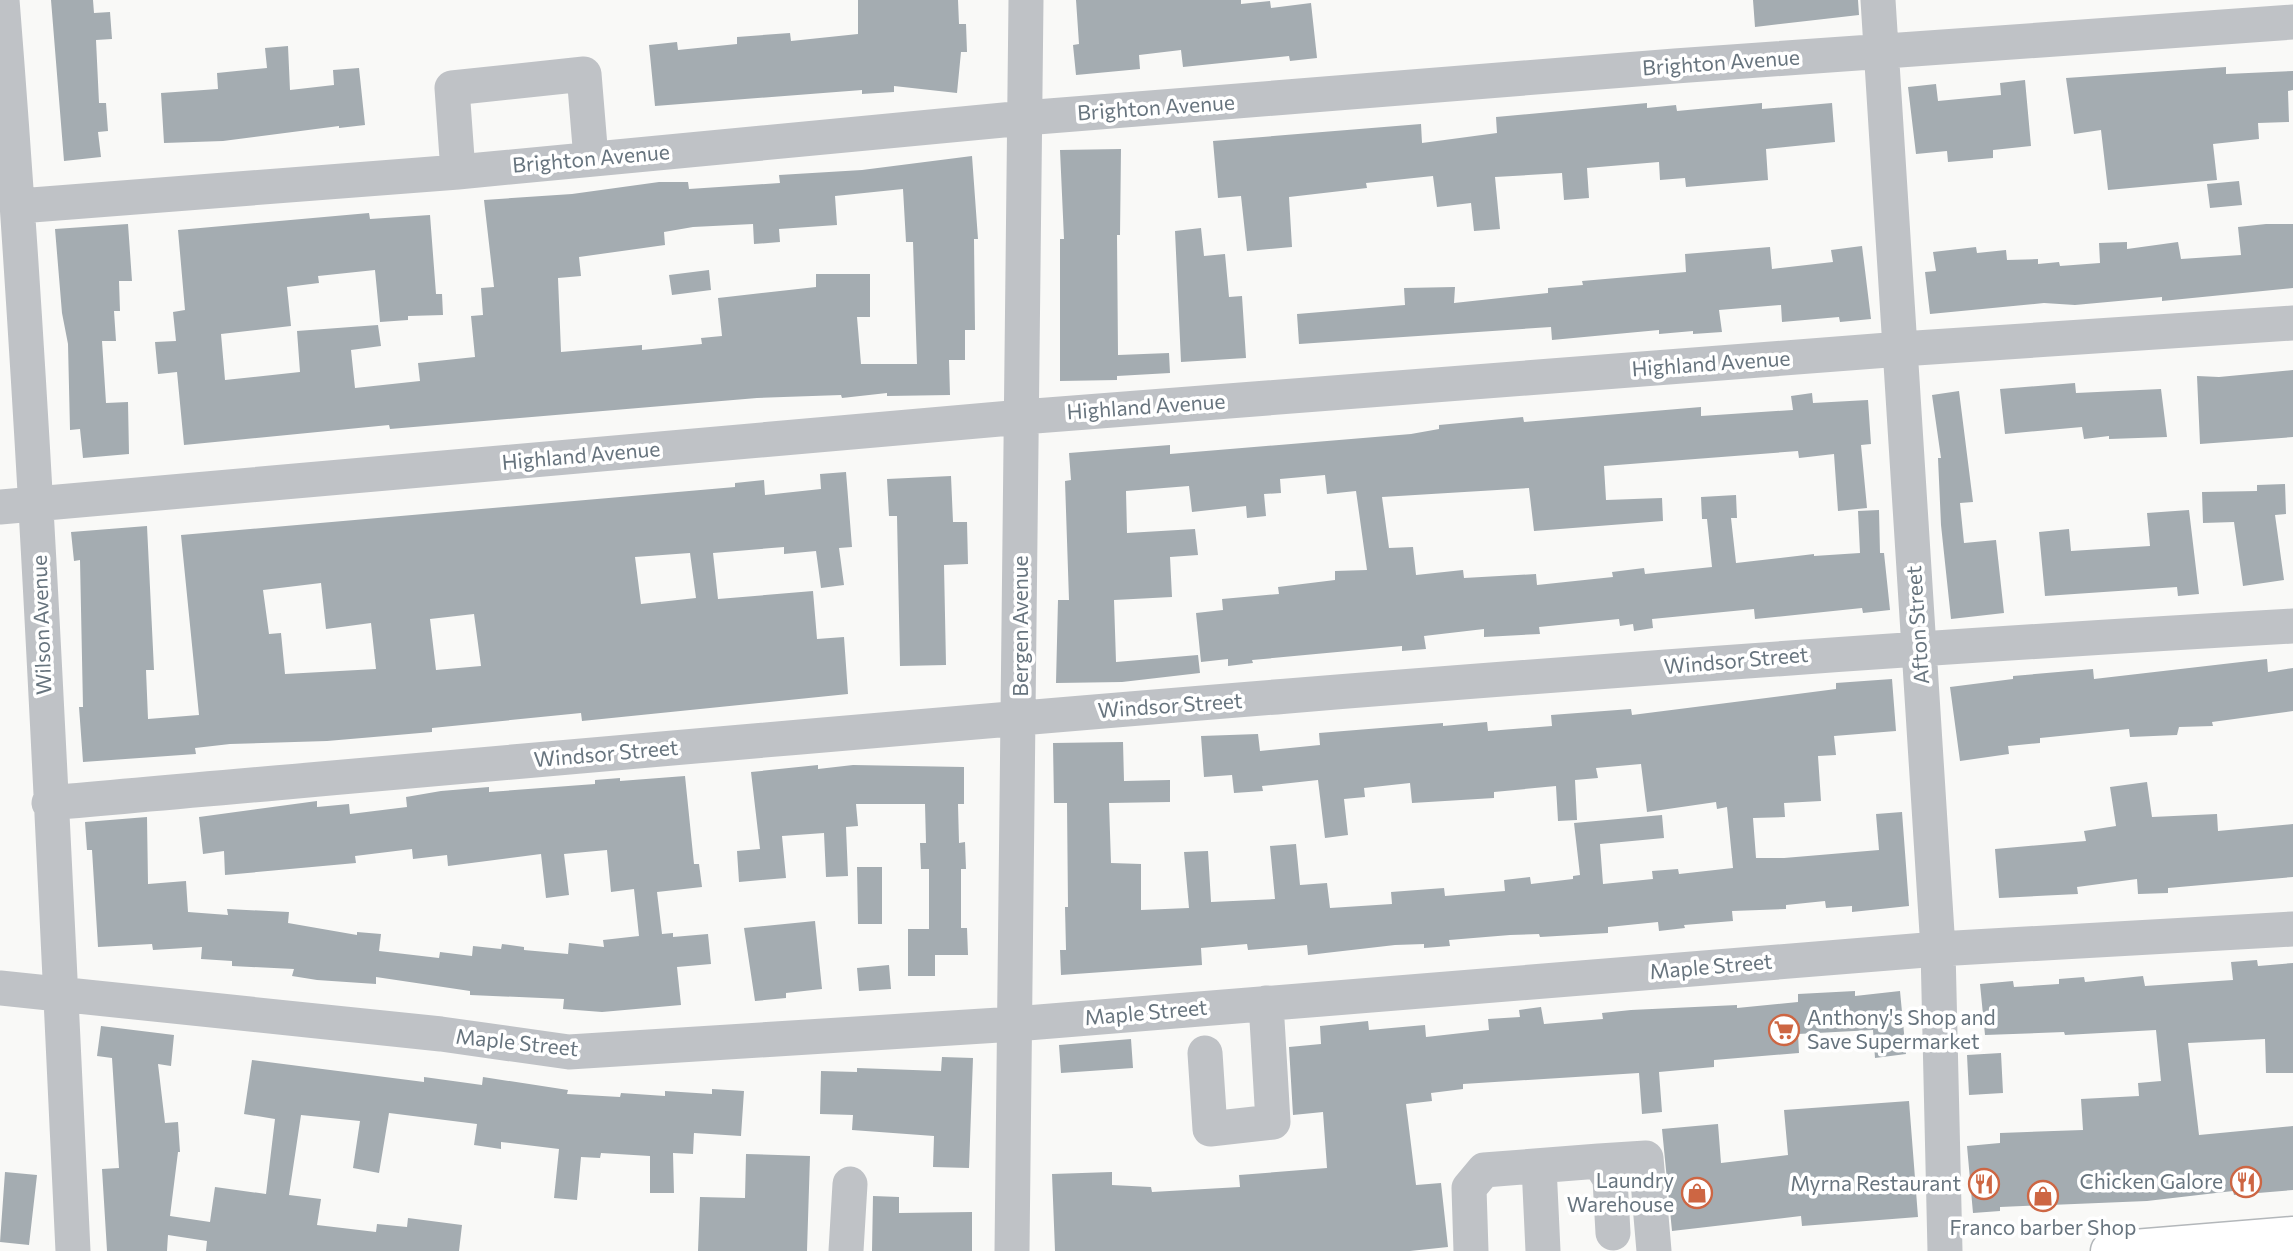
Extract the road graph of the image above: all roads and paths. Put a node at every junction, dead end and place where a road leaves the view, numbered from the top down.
1 (2, 0) edge
2 (1026, 0) edge
3 (1878, 0) edge
4 (2293, 22) edge
5 (1881, 52) junction
6 (1024, 118) junction
7 (592, 159) junction
8 (458, 172) junction
9 (12, 196) edge
10 (2293, 323) edge
11 (1901, 349) junction
12 (1022, 417) junction
13 (37, 504) junction
14 (0, 507) edge
15 (2293, 626) edge
16 (1919, 647) junction
17 (1020, 717) junction
18 (49, 803) junction
19 (2293, 929) edge
20 (1938, 949) junction
21 (0, 988) edge
22 (61, 995) junction
23 (1266, 1003) junction
24 (1015, 1024) junction
25 (1205, 1053) dead end
26 (1599, 1161) junction
27 (1539, 1166) junction
28 (850, 1184) dead end
29 (1613, 1233) dead end
30 (2293, 1236) edge
31 (2127, 1250) edge
32 (74, 1251) edge
33 (846, 1251) edge
34 (1012, 1251) edge
35 (1471, 1251) edge
36 (1543, 1251) edge
37 (1654, 1251) edge
38 (1945, 1251) edge

1 - 9 street, Wilson Avenue
2 - 6 street, Bergen Avenue
3 - 5 street, Afton Street
4 - 5 street, Brighton Avenue
5 - 6 street, Brighton Avenue
5 - 11 street, Afton Street
6 - 7 street, Brighton Avenue
6 - 12 street, Bergen Avenue
7 - 8 street, Brighton Avenue
7 - 8 street
8 - 9 street, Brighton Avenue
9 - 13 street, Wilson Avenue
10 - 11 street, Highland Avenue
11 - 12 street, Highland Avenue
11 - 16 street, Afton Street
12 - 13 street, Highland Avenue
12 - 17 street, Bergen Avenue
13 - 14 street, Highland Avenue
13 - 18 street, Wilson Avenue
15 - 16 street, Windsor Street
16 - 17 street, Windsor Street
16 - 20 street, Afton Street
17 - 18 street, Windsor Street
17 - 24 street, Bergen Avenue
18 - 22 street, Wilson Avenue
19 - 20 street, Maple Street
20 - 23 street, Maple Street
20 - 38 street, Afton Street
21 - 22 street, Maple Street
22 - 24 street, Maple Street
22 - 32 street, Wilson Avenue
23 - 24 street, Maple Street
23 - 25 street
24 - 34 street, Bergen Avenue
26 - 27 street
26 - 29 street
26 - 37 street
27 - 35 street
27 - 36 street
28 - 33 street
30 - 31 main road

